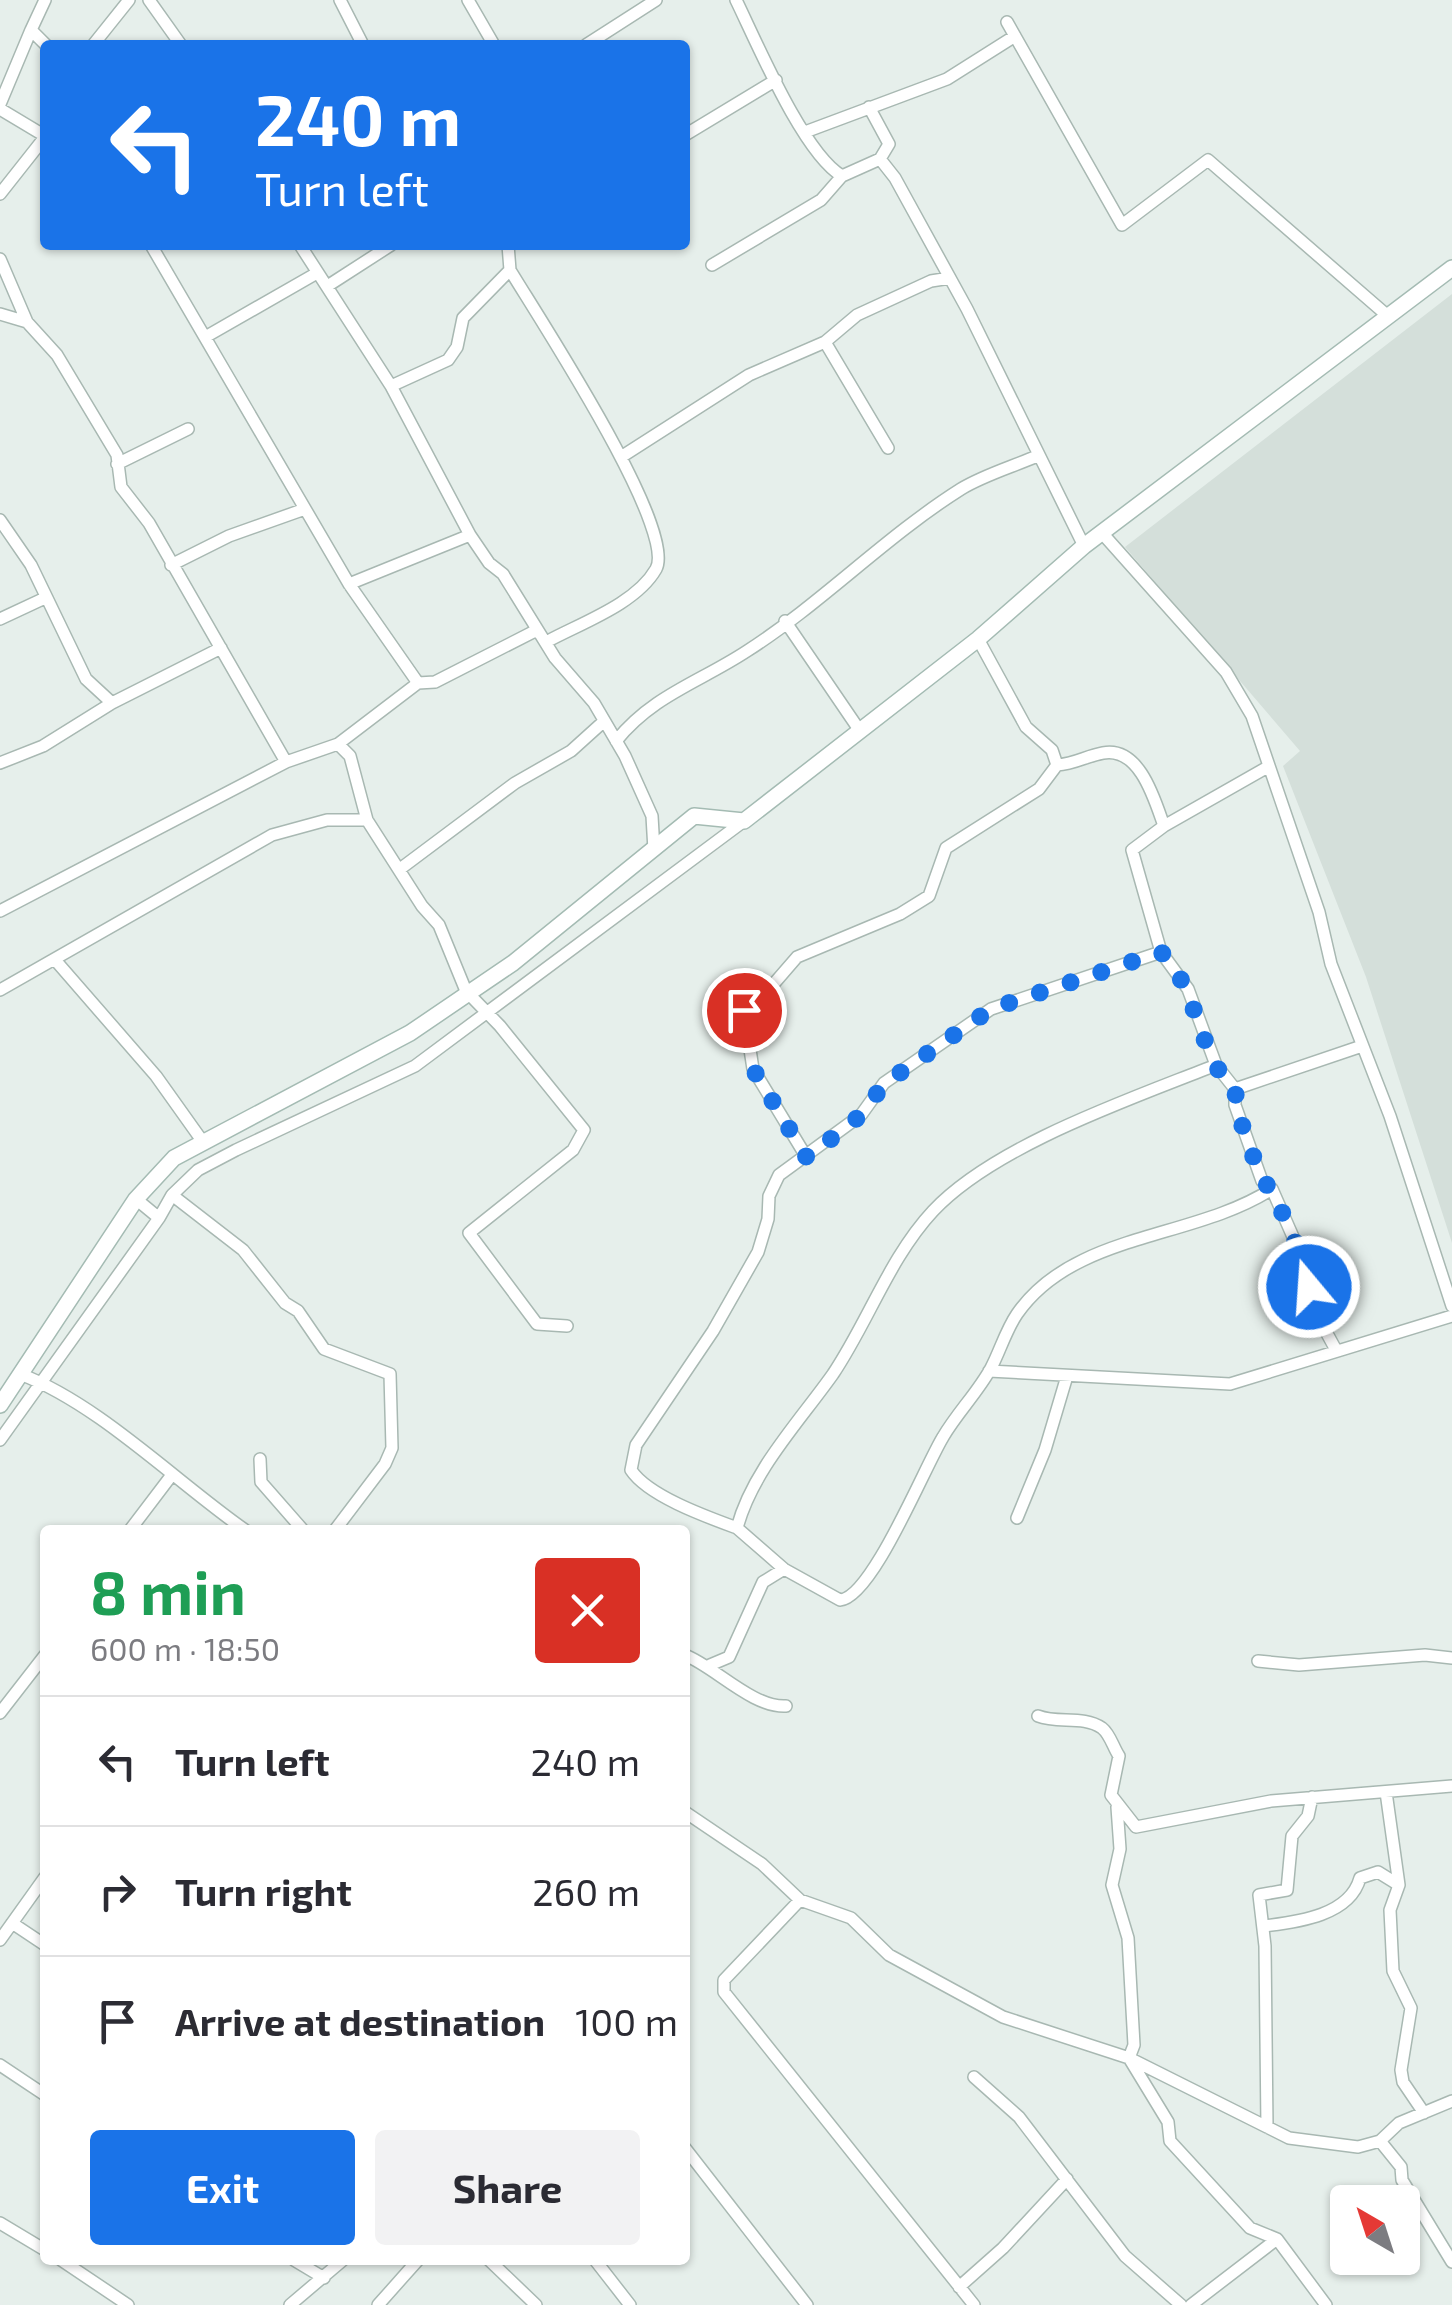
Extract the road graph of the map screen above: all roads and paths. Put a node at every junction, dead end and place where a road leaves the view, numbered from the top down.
1 (45, 0) edge
2 (129, 0) edge
3 (149, 0) edge
4 (340, 0) edge
5 (468, 0) edge
6 (656, 0) edge
7 (736, 0) edge
8 (1008, 22) dead end
9 (31, 30) junction
10 (1015, 36) junction
11 (41, 40) edge
12 (97, 40) edge
13 (177, 40) edge
14 (360, 40) edge
15 (491, 40) edge
16 (594, 40) edge
17 (776, 80) junction
18 (0, 107) edge
19 (869, 107) junction
20 (690, 131) edge
21 (805, 132) junction
22 (40, 133) edge
23 (40, 142) edge
24 (880, 159) junction
25 (842, 176) junction
26 (0, 194) edge
27 (155, 250) edge
28 (303, 250) edge
29 (383, 250) edge
30 (508, 250) edge
31 (0, 259) edge
32 (712, 265) dead end
33 (1452, 268) edge
34 (510, 270) junction
35 (318, 272) junction
36 (950, 278) junction
37 (328, 285) junction
38 (0, 314) edge
39 (1388, 317) junction
40 (28, 322) junction
41 (207, 336) junction
42 (825, 342) junction
43 (391, 386) junction
44 (188, 428) dead end
45 (888, 448) dead end
46 (1038, 456) junction
47 (621, 457) junction
48 (117, 464) junction
49 (305, 509) junction
50 (0, 520) edge
51 (1102, 533) junction
52 (470, 535) junction
53 (1084, 546) junction
54 (172, 564) junction
55 (349, 584) junction
56 (46, 598) junction
57 (0, 619) edge
58 (785, 621) junction
59 (537, 630) junction
60 (978, 639) junction
61 (548, 641) junction
62 (220, 648) junction
63 (418, 682) junction
64 (112, 703) junction
65 (602, 724) junction
66 (860, 731) junction
67 (616, 741) junction
68 (338, 744) junction
69 (286, 762) junction
70 (0, 763) edge
71 (1057, 766) junction
72 (1266, 768) junction
73 (367, 820) junction
74 (744, 821) junction
75 (1164, 826) junction
76 (654, 850) junction
77 (400, 869) junction
78 (0, 911) edge
79 (1161, 952) junction
80 (56, 961) junction
81 (0, 990) edge
82 (466, 991) junction
83 (486, 1012) junction
84 (1362, 1046) junction
85 (1216, 1066) junction
86 (1236, 1089) junction
87 (203, 1142) junction
88 (807, 1158) junction
89 (1272, 1189) junction
90 (172, 1195) junction
91 (136, 1199) junction
92 (159, 1218) junction
93 (1452, 1306) edge
94 (1452, 1316) edge
95 (568, 1326) dead end
96 (1336, 1350) junction
97 (990, 1371) junction
98 (1067, 1376) junction
99 (10, 1380) edge
100 (40, 1382) junction
101 (0, 1404) edge
102 (0, 1440) edge
103 (260, 1459) dead end
104 (171, 1476) junction
105 (1017, 1518) dead end
106 (134, 1525) edge
107 (238, 1525) edge
108 (299, 1525) edge
109 (338, 1525) edge
110 (737, 1528) junction
111 (784, 1569) junction
112 (690, 1656) edge
113 (1452, 1658) edge
114 (40, 1661) edge
115 (1258, 1661) dead end
116 (710, 1665) junction
117 (786, 1706) dead end
118 (0, 1713) edge
119 (1038, 1716) dead end
120 (1452, 1786) edge
121 (1386, 1792) junction
122 (1312, 1797) junction
123 (1117, 1807) junction
124 (690, 1815) edge
125 (40, 1884) edge
126 (1400, 1885) junction
127 (800, 1900) junction
128 (12, 1923) junction
129 (1264, 1926) junction
130 (0, 1940) edge
131 (40, 1942) edge
132 (1129, 2058) junction
133 (0, 2066) edge
134 (974, 2077) dead end
135 (40, 2092) edge
136 (1452, 2101) edge
137 (1424, 2113) junction
138 (1267, 2127) junction
139 (1380, 2141) junction
140 (690, 2154) edge
141 (1066, 2179) junction
142 (1, 2226) edge
143 (1277, 2239) junction
144 (40, 2247) edge
145 (1452, 2262) edge
146 (67, 2265) edge
147 (302, 2265) edge
148 (338, 2265) edge
149 (414, 2265) edge
150 (494, 2265) edge
151 (599, 2265) edge
152 (324, 2278) junction
153 (959, 2287) junction
154 (107, 2299) edge
155 (128, 2305) edge
156 (290, 2305) edge
157 (378, 2305) edge
158 (536, 2305) edge
159 (630, 2305) edge
160 (807, 2305) edge
161 (974, 2305) edge
162 (1181, 2305) edge
163 (1191, 2305) edge
164 (1326, 2305) edge

1 - 9 street
2 - 12 street
3 - 13 street
4 - 14 street
5 - 15 street
6 - 16 street
7 - 17 street
8 - 10 street
9 - 11 street
9 - 18 street
10 - 19 street
10 - 39 street
17 - 20 street
17 - 21 street
18 - 22 street
19 - 21 street
19 - 24 street
21 - 25 street
23 - 26 street
24 - 25 street
24 - 36 street
25 - 32 street
27 - 41 street
28 - 35 street
29 - 37 street
30 - 34 street
31 - 40 street
33 - 39 street
34 - 43 street
34 - 47 street
35 - 37 street
35 - 41 street
36 - 42 street
36 - 46 street
37 - 43 street
38 - 40 street
39 - 51 street
40 - 48 street
41 - 49 street
42 - 45 street
42 - 47 street
43 - 52 street
44 - 48 street
46 - 53 street
46 - 58 street
47 - 61 street
48 - 54 street
49 - 54 street
49 - 55 street
50 - 56 street
51 - 53 street
51 - 72 street
52 - 55 street
52 - 59 street
53 - 60 street
54 - 62 street
55 - 63 street
56 - 57 street
56 - 64 street
58 - 66 street
58 - 67 street
59 - 61 street
59 - 63 street
60 - 66 street
60 - 71 street
61 - 65 street
62 - 64 street
62 - 69 street
63 - 68 street
64 - 70 street
65 - 67 street
65 - 77 street
66 - 74 street
67 - 76 street
68 - 69 street
68 - 73 street
69 - 78 street
71 - 75 street
71 - 88 street
72 - 75 street
72 - 84 street
73 - 77 street
73 - 80 street
74 - 76 street
74 - 83 street
75 - 79 street
76 - 82 street
77 - 82 street
79 - 85 street
79 - 88 street
80 - 81 street
80 - 87 street
82 - 83 street
82 - 87 street
83 - 90 street
83 - 95 street
84 - 86 street
84 - 93 street
85 - 86 street
85 - 110 street
86 - 89 street
87 - 91 street
88 - 110 street
89 - 96 street
89 - 97 street
90 - 92 street
90 - 109 street
91 - 92 street
91 - 99 street
92 - 100 street
94 - 96 street
96 - 98 street
97 - 98 street
97 - 111 street
98 - 105 street
99 - 100 street
99 - 101 street
100 - 102 street
100 - 104 street
103 - 108 street
104 - 106 street
104 - 107 street
110 - 111 street
111 - 116 street
112 - 116 street
113 - 115 street
114 - 118 street
116 - 117 street
119 - 123 street
120 - 121 street
121 - 122 street
121 - 126 street
122 - 123 street
122 - 129 street
123 - 132 street
124 - 127 street
125 - 128 street
126 - 129 street
126 - 137 street
127 - 132 street
127 - 153 street
128 - 130 street
128 - 131 street
129 - 138 street
132 - 138 street
132 - 143 street
133 - 135 street
134 - 141 street
136 - 137 street
137 - 139 street
138 - 139 street
139 - 145 street
140 - 160 street
141 - 153 street
141 - 162 street
142 - 144 street
143 - 163 street
143 - 164 street
146 - 154 street
147 - 152 street
148 - 152 street
149 - 157 street
150 - 158 street
151 - 159 street
152 - 156 street
153 - 161 street
154 - 155 street

